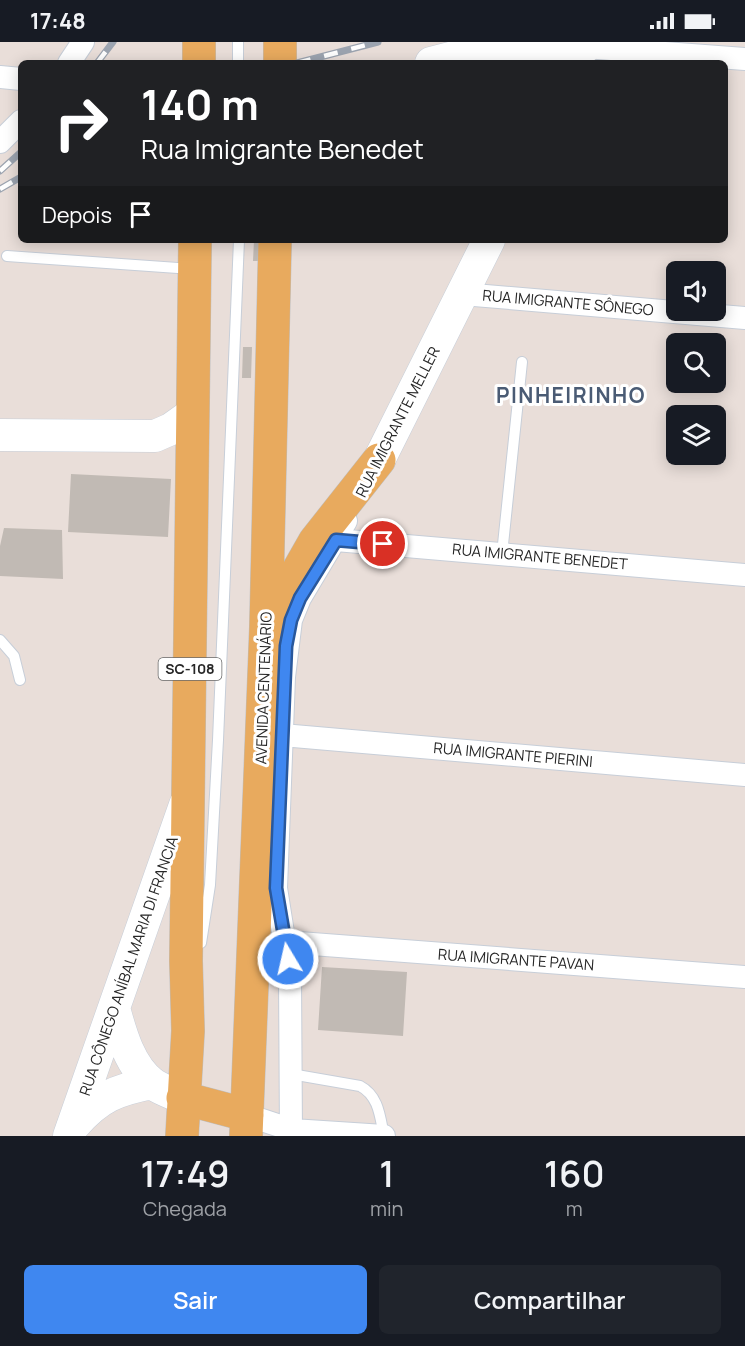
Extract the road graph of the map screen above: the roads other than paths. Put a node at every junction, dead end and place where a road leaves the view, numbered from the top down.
1 (83, 42) edge
2 (199, 42) edge
3 (238, 42) edge
4 (280, 42) edge
5 (583, 51) edge
6 (745, 59) edge
7 (71, 60) edge
8 (199, 60) edge
9 (238, 60) edge
10 (279, 60) edge
11 (442, 60) edge
12 (0, 77) edge
13 (18, 79) edge
14 (18, 124) edge
15 (0, 142) edge
16 (239, 243) edge
17 (275, 243) edge
18 (488, 243) edge
19 (195, 254) edge
20 (7, 256) dead end
21 (462, 294) junction
22 (745, 318) edge
23 (522, 362) dead end
24 (192, 414) junction
25 (0, 435) edge
26 (155, 436) junction
27 (379, 460) junction
28 (191, 469) junction
29 (336, 540) junction
30 (502, 554) junction
31 (745, 574) edge
32 (266, 627) junction
33 (0, 640) edge
34 (20, 680) dead end
35 (282, 735) junction
36 (745, 774) edge
37 (189, 795) junction
38 (286, 942) junction
39 (745, 977) edge
40 (114, 1008) junction
41 (188, 1031) junction
42 (291, 1074) junction
43 (152, 1083) junction
44 (183, 1098) junction
45 (246, 1126) edge
46 (71, 1132) edge
47 (291, 1133) edge
48 (182, 1136) edge
49 (384, 1136) edge

1 - 7 street
2 - 8 main road
3 - 9 lane
4 - 10 main road
5 - 6 street
5 - 11 main road
12 - 13 street
14 - 15 street
16 - 41 lane
17 - 32 main road, AVENIDA CENTENÁRIO
18 - 21 main road, RUA IMIGRANTE MELLER
19 - 20 lane
19 - 24 main road, SC-108
21 - 22 street, RUA IMIGRANTE SÔNEGO
21 - 27 main road, RUA IMIGRANTE MELLER
23 - 30 lane
24 - 26 main road
24 - 28 main road, SC-108
25 - 26 main road
26 - 28 main road
27 - 29 street, RUA IMIGRANTE MELLER
27 - 32 main road
28 - 37 main road, SC-108
29 - 30 street, RUA IMIGRANTE BENEDET
29 - 35 street, RUA IMIGRANTE MELLER
30 - 31 street, RUA IMIGRANTE BENEDET
32 - 45 main road, AVENIDA CENTENÁRIO
33 - 34 lane
35 - 36 street, RUA IMIGRANTE PIERINI
35 - 38 street, RUA IMIGRANTE MELLER
37 - 40 main road, RUA CÔNEGO ANÍBAL MARIA DI FRANCIA
37 - 41 main road, SC-108
38 - 39 street, RUA IMIGRANTE PAVAN
38 - 42 street, RUA IMIGRANTE MELLER
40 - 43 main road
40 - 46 main road, RUA CÔNEGO ANÍBAL MARIA DI FRANCIA
41 - 44 main road, SC-108
42 - 47 street, RUA IMIGRANTE MELLER
42 - 49 lane
43 - 44 main road
43 - 46 main road
44 - 45 main road
44 - 48 main road, SC-108
45 - 47 street
47 - 49 street

